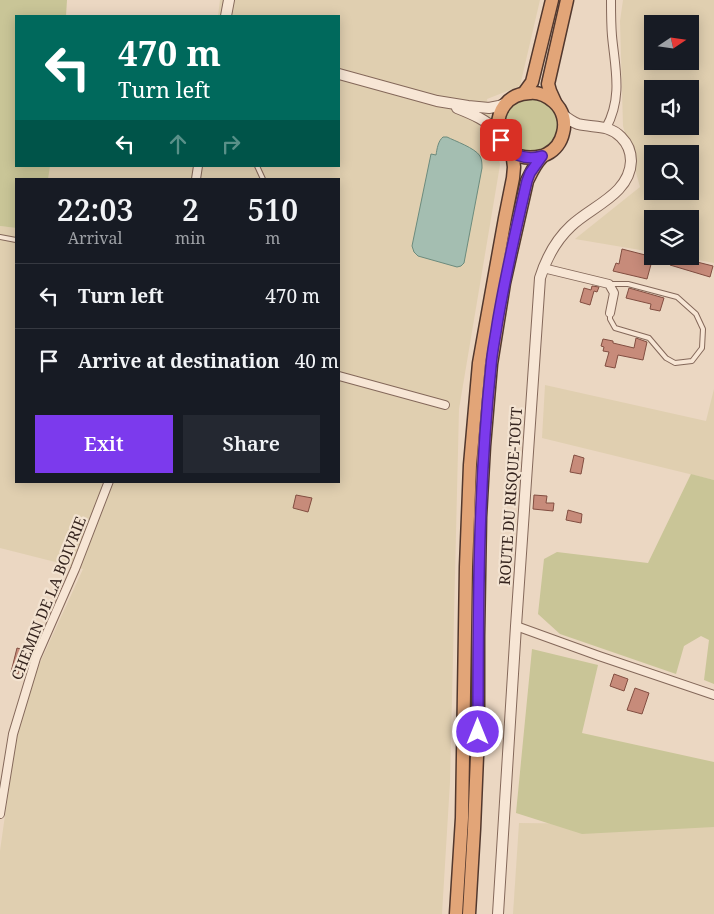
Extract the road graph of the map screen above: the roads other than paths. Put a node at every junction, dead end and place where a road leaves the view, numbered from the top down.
1 (229, 0) edge
2 (552, 0) edge
3 (567, 0) edge
4 (610, 0) edge
5 (226, 15) edge
6 (340, 74) edge
7 (524, 93) junction
8 (437, 101) junction
9 (555, 102) junction
10 (506, 103) junction
11 (562, 114) junction
12 (589, 126) junction
13 (606, 128) junction
14 (499, 133) junction
15 (561, 139) junction
16 (510, 151) junction
17 (542, 156) junction
18 (0, 237) edge
19 (15, 240) edge
20 (543, 268) junction
21 (609, 284) junction
22 (610, 313) joint
23 (340, 376) edge
24 (445, 405) dead end
25 (108, 483) edge
26 (516, 626) junction
27 (714, 695) edge
28 (0, 814) edge
29 (456, 914) edge
30 (469, 914) edge
31 (498, 914) edge

1 - 5 street
2 - 7 highway
3 - 9 highway
4 - 13 street
6 - 8 street
7 - 9 highway
7 - 10 highway
8 - 10 street
8 - 14 street
9 - 11 highway
10 - 14 highway
11 - 12 street
11 - 15 highway
12 - 13 street
12 - 15 street
13 - 20 street, ROUTE DU RISQUE-TOUT
14 - 16 highway
15 - 17 highway
16 - 17 highway
16 - 29 highway
17 - 30 highway
18 - 19 lane
20 - 21 street
20 - 26 street, ROUTE DU RISQUE-TOUT
21 - 22 street
21 - 22 lane
23 - 24 street
25 - 28 street, CHEMIN DE LA BOIVRIE
26 - 27 street
26 - 31 street, ROUTE DU RISQUE-TOUT

